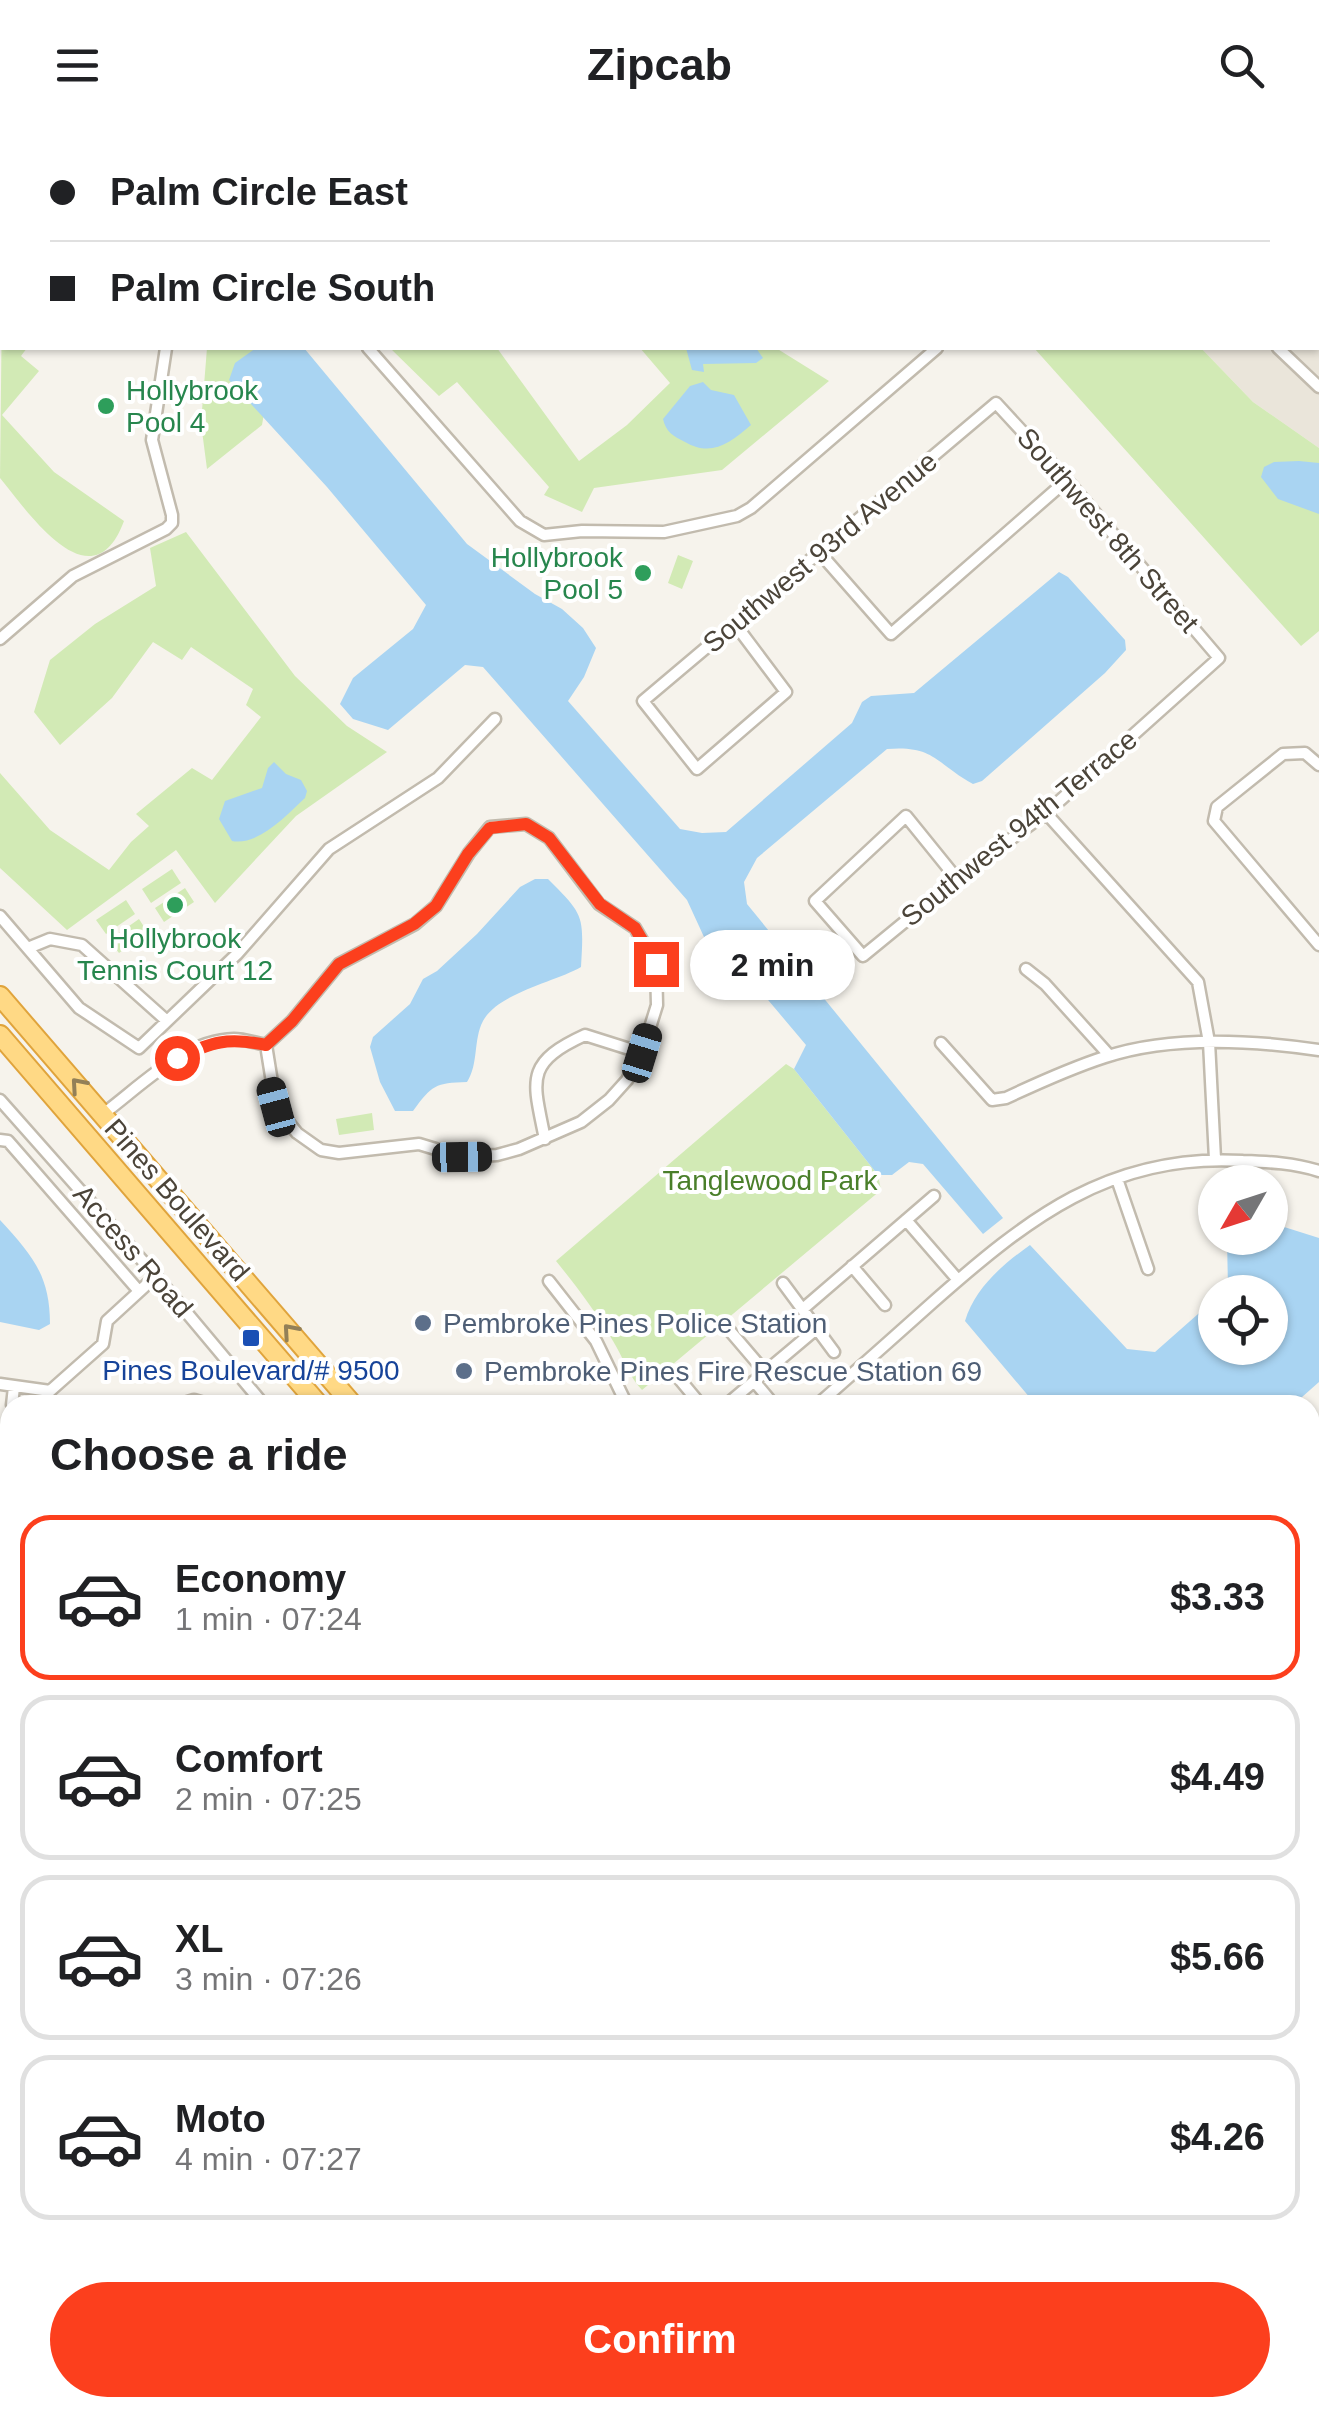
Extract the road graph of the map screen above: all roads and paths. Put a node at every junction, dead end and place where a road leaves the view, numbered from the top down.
1 (166, 350) edge
2 (370, 350) edge
3 (936, 350) edge
4 (1280, 350) edge
5 (1319, 387) edge
6 (996, 402) joint
7 (1067, 480) junction
8 (820, 552) junction
9 (735, 624) junction
10 (0, 640) edge
11 (1219, 658) joint
12 (495, 718) dead end
13 (1319, 765) edge
14 (1046, 813) junction
15 (957, 879) junction
16 (0, 916) edge
17 (1319, 946) edge
18 (28, 948) junction
19 (1026, 969) dead end
20 (0, 996) edge
21 (168, 1021) junction
22 (0, 1036) edge
23 (941, 1042) dead end
24 (1209, 1042) junction
25 (266, 1045) junction
26 (1319, 1050) edge
27 (642, 1053) junction
28 (1109, 1055) junction
29 (43, 1084) junction
30 (0, 1100) edge
31 (103, 1114) junction
32 (546, 1139) junction
33 (0, 1140) edge
34 (1216, 1159) junction
35 (1319, 1171) edge
36 (1116, 1179) junction
37 (934, 1196) dead end
38 (906, 1220) junction
39 (852, 1266) junction
40 (1148, 1269) dead end
41 (156, 1276) junction
42 (958, 1280) junction
43 (549, 1282) dead end
44 (783, 1284) dead end
45 (138, 1290) junction
46 (885, 1305) dead end
47 (804, 1308) junction
48 (724, 1324) dead end
49 (815, 1330) junction
50 (834, 1352) dead end
51 (764, 1372) junction
52 (676, 1376) dead end
53 (754, 1381) junction
54 (0, 1384) edge
55 (14, 1387) junction
56 (13, 1395) edge
57 (256, 1395) edge
58 (311, 1395) edge
59 (344, 1395) edge
60 (622, 1395) edge
61 (692, 1395) edge
62 (738, 1395) edge
63 (766, 1395) edge
64 (829, 1395) edge

1 - 10 street
2 - 3 street
4 - 5 street
6 - 7 street, Southwest 8th Street
6 - 8 street, Southwest 93rd Avenue
7 - 8 street
7 - 11 street, Southwest 8th Street
8 - 9 street, Southwest 93rd Avenue
9 - 9 street, Southwest 93rd Avenue
11 - 14 street, Southwest 94th Terrace
12 - 21 street
13 - 17 street
14 - 15 street, Southwest 94th Terrace
14 - 24 street
15 - 15 street, Southwest 94th Terrace
16 - 18 street
18 - 21 street
18 - 21 street
19 - 28 street
31 -> 20 highway, Pines Boulevard
22 - 29 highway, Pines Boulevard
23 - 28 street
24 - 26 street
24 - 28 street
24 - 34 street
25 - 27 street
25 - 31 street
25 - 32 street
27 - 32 street
27 - 32 street
29 - 31 highway
29 - 58 highway, Pines Boulevard
30 - 41 street, Access Road
59 -> 31 highway, Pines Boulevard
33 - 45 street
34 - 35 street
34 - 36 street
36 - 40 street
36 - 42 street
37 - 38 street
38 - 39 street
38 - 42 street
39 - 46 street
39 - 47 street
41 - 45 street
41 - 57 street, Access Road
42 - 64 street
43 - 60 street
44 - 47 street
45 - 55 street
47 - 49 street
48 - 51 street
49 - 50 street
49 - 51 street
51 - 53 street
52 - 61 street
53 - 62 street
53 - 63 street
54 - 55 street
55 - 56 street

